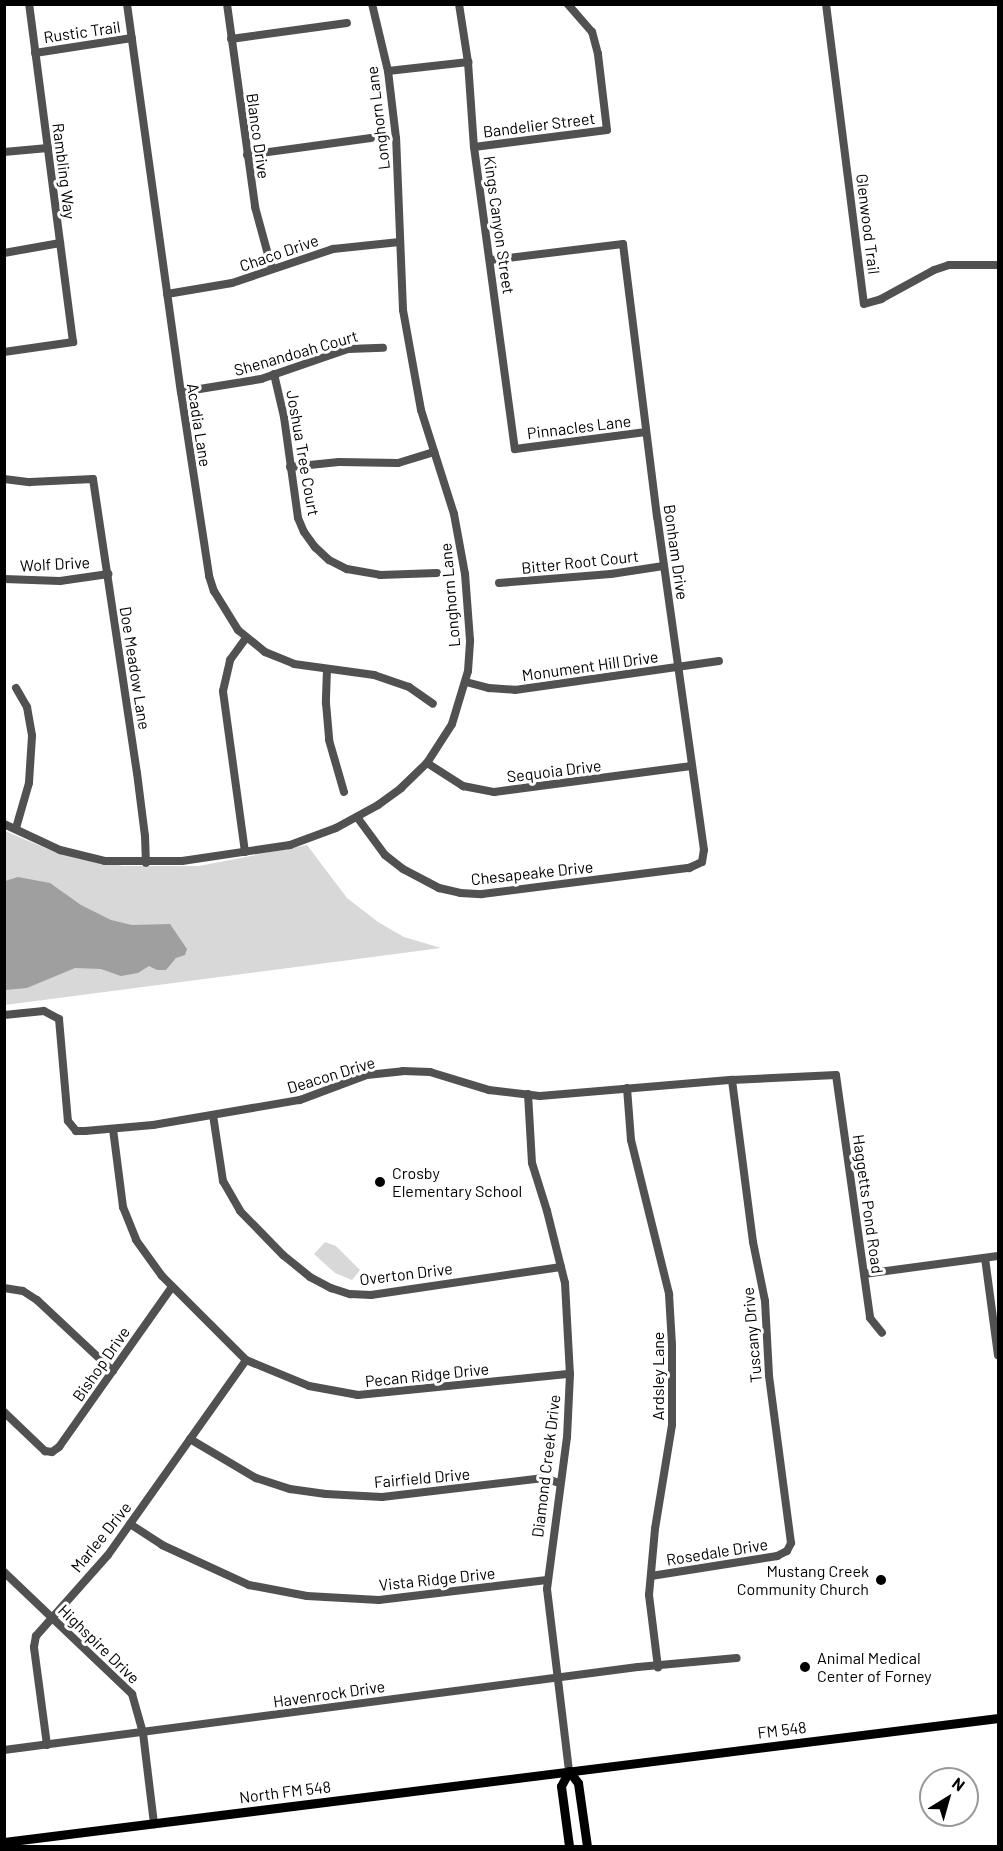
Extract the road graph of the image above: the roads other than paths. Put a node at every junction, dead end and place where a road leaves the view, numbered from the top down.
1 (29, 4) edge
2 (127, 4) edge
3 (227, 4) edge
4 (372, 4) edge
5 (459, 4) edge
6 (568, 4) edge
7 (826, 4) edge
8 (347, 23) dead end
9 (132, 38) junction
10 (231, 39) junction
11 (35, 53) junction
12 (468, 62) junction
13 (387, 71) junction
14 (371, 138) dead end
15 (474, 147) junction
16 (48, 148) junction
17 (4, 152) edge
18 (247, 155) junction
19 (400, 242) junction
20 (60, 243) junction
21 (4, 253) edge
22 (490, 260) junction
23 (999, 265) edge
24 (272, 269) junction
25 (167, 294) junction
26 (383, 348) dead end
27 (4, 352) edge
28 (274, 374) junction
29 (181, 392) junction
30 (646, 432) junction
31 (515, 449) joint
32 (434, 452) junction
33 (290, 467) junction
34 (4, 479) edge
35 (663, 566) junction
36 (437, 573) dead end
37 (108, 574) junction
38 (4, 579) edge
39 (499, 583) dead end
40 (246, 638) junction
41 (719, 661) dead end
42 (679, 668) junction
43 (327, 669) junction
44 (466, 682) junction
45 (16, 688) dead end
46 (433, 704) dead end
47 (427, 763) junction
48 (691, 766) junction
49 (344, 792) dead end
50 (357, 817) junction
51 (4, 824) edge
52 (16, 828) junction
53 (244, 852) junction
54 (702, 862) joint
55 (146, 863) junction
56 (4, 1015) edge
57 (836, 1075) joint
58 (732, 1080) junction
59 (627, 1088) junction
60 (528, 1094) junction
61 (213, 1115) junction
62 (113, 1129) junction
63 (999, 1256) edge
64 (985, 1258) junction
65 (561, 1267) junction
66 (864, 1274) junction
67 (172, 1287) junction
68 (4, 1288) edge
69 (882, 1333) dead end
70 (999, 1355) edge
71 (246, 1360) junction
72 (113, 1371) junction
73 (570, 1374) junction
74 (4, 1412) edge
75 (190, 1439) junction
76 (560, 1483) junction
77 (130, 1524) junction
78 (787, 1551) joint
79 (4, 1572) edge
80 (651, 1576) junction
81 (548, 1580) junction
82 (50, 1616) junction
83 (737, 1658) dead end
84 (658, 1667) junction
85 (558, 1678) junction
86 (999, 1718) edge
87 (143, 1733) junction
88 (47, 1745) junction
89 (4, 1750) edge
90 (569, 1772) junction
91 (154, 1824) junction
92 (8, 1844) edge
93 (569, 1846) edge
94 (587, 1846) edge

1 - 11 street, Rambling Way
2 - 9 street, Acadia Lane
3 - 10 street, Blanco Drive
4 - 13 street, Longhorn Lane
5 - 12 street, Kings Canyon Street
6 - 15 street, Bandelier Street
7 - 23 street, Glenwood Trail
8 - 10 street
9 - 11 street, Rustic Trail
9 - 25 street, Acadia Lane
10 - 18 street, Blanco Drive
11 - 16 street, Rambling Way
12 - 13 street
12 - 15 street, Kings Canyon Street
13 - 19 street, Longhorn Lane
14 - 18 street
15 - 22 street, Kings Canyon Street
16 - 17 street
16 - 20 street, Rambling Way
18 - 24 street, Blanco Drive
19 - 24 street, Chaco Drive
19 - 32 street, Longhorn Lane
20 - 21 street
20 - 27 street, Rambling Way
22 - 30 street, Bonham Drive
22 - 31 street, Kings Canyon Street
24 - 25 street, Chaco Drive
25 - 29 street, Acadia Lane
26 - 28 street, Shenandoah Court
28 - 29 street, Shenandoah Court
28 - 33 street, Joshua Tree Court
29 - 40 street, Acadia Lane
30 - 31 street, Pinnacles Lane
30 - 35 street, Bonham Drive
32 - 33 street
32 - 44 street, Longhorn Lane
33 - 36 street, Joshua Tree Court
34 - 37 street, Doe Meadow Lane
35 - 39 street, Bitter Root Court
35 - 42 street, Bonham Drive
37 - 38 street, Wolf Drive
37 - 55 street, Doe Meadow Lane
40 - 43 street, Acadia Lane
40 - 53 street
41 - 42 street, Monument Hill Drive
42 - 44 street, Monument Hill Drive
42 - 48 street, Bonham Drive
43 - 46 street, Acadia Lane
43 - 49 street
44 - 47 street, Longhorn Lane
45 - 52 street
47 - 48 street, Sequoia Drive
47 - 50 street, Longhorn Lane
48 - 54 street, Bonham Drive
50 - 53 street, Longhorn Lane
50 - 54 street, Chesapeake Drive
51 - 52 street, Longhorn Lane
52 - 55 street, Longhorn Lane
53 - 55 street, Longhorn Lane
56 - 62 street, Deacon Drive
57 - 58 street, Deacon Drive
57 - 66 street, Haggetts Pond Road
58 - 59 street, Deacon Drive
58 - 78 street, Tuscany Drive
59 - 60 street, Deacon Drive
59 - 80 street, Ardsley Lane
60 - 61 street, Deacon Drive
60 - 65 street, Diamond Creek Drive
61 - 62 street, Deacon Drive
61 - 65 street, Overton Drive
62 - 67 street, Pecan Ridge Drive
63 - 64 street
64 - 66 street
64 - 70 street
65 - 73 street, Diamond Creek Drive
66 - 69 street, Haggetts Pond Road
67 - 71 street, Pecan Ridge Drive
67 - 72 street, Bishop Drive
68 - 72 street
71 - 73 street, Pecan Ridge Drive
71 - 75 street, Marlee Drive
72 - 74 street, Bishop Drive
73 - 76 street, Diamond Creek Drive
75 - 76 street, Fairfield Drive
75 - 77 street, Marlee Drive
76 - 81 street, Diamond Creek Drive
77 - 81 street, Vista Ridge Drive
77 - 82 street, Marlee Drive
78 - 80 street, Rosedale Drive
79 - 82 street, Highspire Drive
80 - 84 street, Ardsley Lane
81 - 85 street, Diamond Creek Drive
82 - 87 street, Highspire Drive
82 - 88 street, Marlee Drive
83 - 84 street, Havenrock Drive
84 - 85 street, Havenrock Drive
85 - 87 street, Havenrock Drive
85 - 90 street, Diamond Creek Drive
86 - 90 main road, FM 548 / FM 548
87 - 88 street, Havenrock Drive
87 - 91 street, Highspire Drive
88 - 89 street, Havenrock Drive
90 - 91 main road, North FM 548 / FM 548
90 - 93 main road
90 - 94 main road
91 - 92 main road, North FM 548 / FM 548

